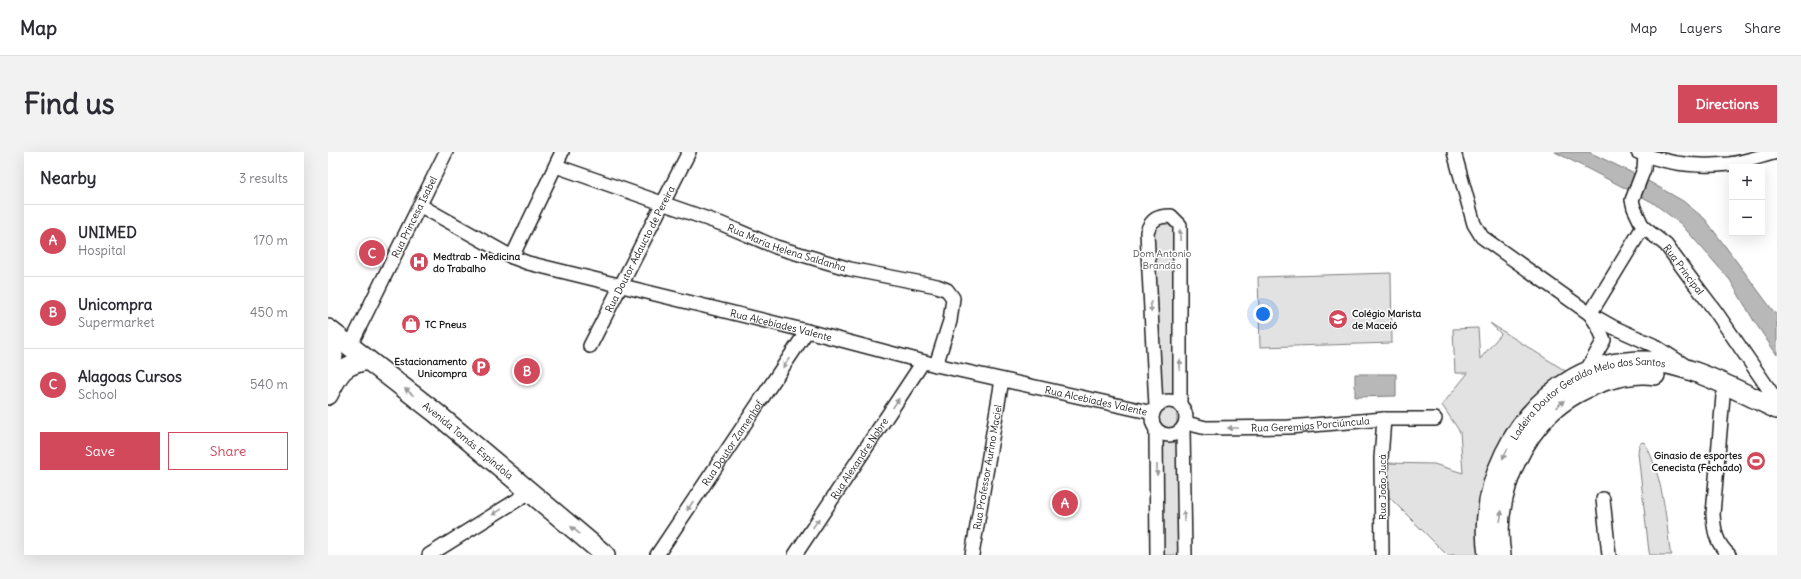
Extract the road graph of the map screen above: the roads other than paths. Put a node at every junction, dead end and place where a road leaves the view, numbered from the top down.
1 (446, 152) edge
2 (562, 152) edge
3 (689, 152) edge
4 (1454, 152) edge
5 (1777, 152) edge
6 (1641, 154) edge
7 (1672, 157) edge
8 (556, 166) junction
9 (664, 202) junction
10 (421, 206) junction
11 (1643, 227) junction
12 (512, 257) junction
13 (622, 285) junction
14 (1590, 314) junction
15 (328, 330) edge
16 (807, 331) junction
17 (350, 346) junction
18 (590, 346) dead end
19 (367, 360) junction
20 (929, 363) junction
21 (1695, 372) junction
22 (1585, 373) junction
23 (328, 376) edge
24 (1002, 380) junction
25 (328, 395) edge
26 (1723, 396) junction
27 (1777, 401) edge
28 (1180, 404) junction
29 (1155, 409) junction
30 (1777, 409) edge
31 (1384, 419) junction
32 (1435, 419) dead end
33 (1777, 419) edge
34 (1184, 426) junction
35 (1156, 431) junction
36 (530, 492) junction
37 (1603, 499) dead end
38 (429, 555) edge
39 (605, 555) edge
40 (657, 555) edge
41 (795, 555) edge
42 (972, 555) edge
43 (1158, 555) edge
44 (1185, 555) edge
45 (1382, 555) edge
46 (1488, 555) edge
47 (1501, 555) edge
48 (1609, 555) edge
49 (1729, 555) edge

1 - 10 street, Rua Princesa Isabel
2 - 8 street
3 - 9 street, Rua Doutor Adaucto de Pereira
4 - 14 street
5 - 7 street
6 - 7 street
6 - 11 street
8 - 9 street, Rua Maria Helena Saldanha
8 - 12 street
9 - 13 street, Rua Doutor Adaucto de Pereira
9 - 20 street, Rua Maria Helena Saldanha
10 - 12 street, Rua Alcebíades Valente
10 - 17 street, Rua Princesa Isabel
11 - 14 street
11 - 27 street, Rua Principal
12 - 13 street, Rua Alcebíades Valente
13 - 16 street, Rua Alcebíades Valente
13 - 18 street, Rua Doutor Adaucto de Pereira
14 - 21 street
14 - 22 street
15 - 17 highway, Avenida Tomás Espíndola
15 - 23 highway
16 - 20 street, Rua Alcebíades Valente
16 -> 40 street, Rua Doutor Zamenhof
17 - 19 highway, Avenida Tomás Espíndola
19 - 25 highway
36 -> 19 highway, Avenida Tomás Espíndola
20 - 24 street, Rua Alcebíades Valente
41 -> 20 street, Rua Alexandre Nobre
21 - 22 highway, Ladeira Doutor Geraldo Melo dos Santos
21 - 30 highway, Ladeira Doutor Geraldo Melo dos Santos
22 -> 46 highway, Ladeira Doutor Geraldo Melo dos Santos
24 - 29 street, Rua Alcebíades Valente
24 - 42 street, Rua Professor Aurino Maciel
26 - 33 highway, Ladeira Doutor Geraldo Melo dos Santos
47 -> 26 highway, Ladeira Doutor Geraldo Melo dos Santos
26 - 49 street
28 - 29 street
28 -> 29 street
28 - 34 street
29 - 35 street
31 - 32 street, Rua Geremias Porciúncula
31 -> 34 street, Rua Geremias Porciúncula
31 - 45 street, Rua João Jucá
34 - 35 street
44 -> 34 street
35 -> 43 street
36 -> 38 street
39 -> 36 highway, Avenida Tomás Espíndola
37 - 48 street

